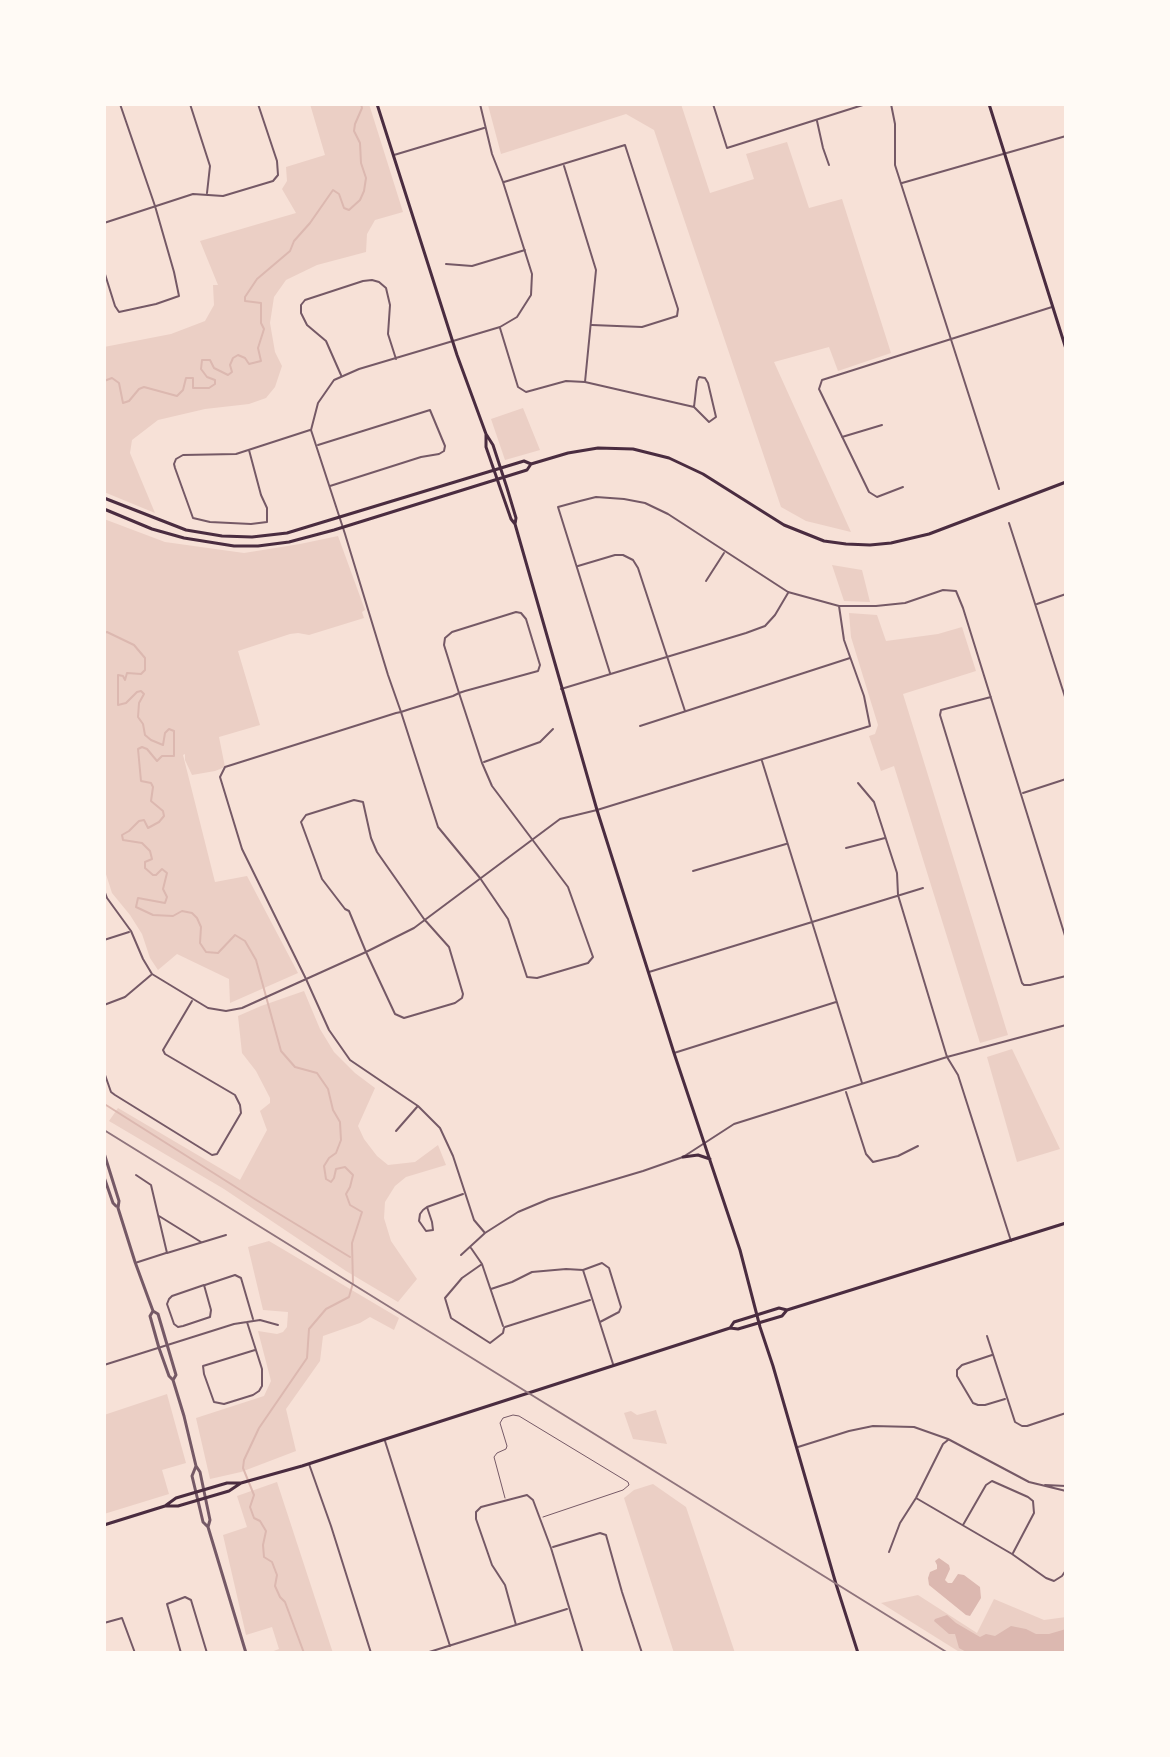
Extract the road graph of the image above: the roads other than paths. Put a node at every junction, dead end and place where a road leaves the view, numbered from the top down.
1 (120, 104) edge
2 (190, 104) edge
3 (258, 104) edge
4 (377, 104) edge
5 (480, 104) edge
6 (713, 104) edge
7 (866, 104) edge
8 (891, 104) edge
9 (989, 104) edge
10 (816, 119) junction
11 (485, 127) junction
12 (1066, 136) edge
13 (1004, 153) junction
14 (393, 155) junction
15 (564, 165) junction
16 (829, 165) dead end
17 (503, 182) junction
18 (902, 183) junction
19 (207, 194) junction
20 (155, 206) junction
21 (104, 223) edge
22 (526, 250) junction
23 (446, 264) dead end
24 (104, 271) edge
25 (1053, 306) junction
26 (592, 325) junction
27 (500, 327) junction
28 (951, 339) junction
29 (453, 341) junction
30 (1066, 349) edge
31 (396, 359) junction
32 (341, 376) junction
33 (585, 382) junction
34 (694, 407) junction
35 (882, 425) dead end
36 (311, 430) junction
37 (486, 434) junction
38 (841, 438) junction
39 (316, 446) junction
40 (249, 450) junction
41 (531, 464) junction
42 (501, 468) junction
43 (494, 470) junction
44 (504, 477) junction
45 (497, 479) junction
46 (1066, 484) edge
47 (329, 486) junction
48 (903, 487) dead end
49 (999, 489) dead end
50 (104, 498) edge
51 (104, 509) edge
52 (340, 518) junction
53 (1009, 523) dead end
54 (515, 524) junction
55 (343, 527) junction
56 (725, 552) junction
57 (577, 566) junction
58 (706, 581) dead end
59 (788, 592) junction
60 (1066, 594) edge
61 (1036, 604) junction
62 (839, 606) junction
63 (666, 655) junction
64 (851, 658) junction
65 (610, 673) junction
66 (561, 689) junction
67 (459, 693) junction
68 (991, 697) junction
69 (1066, 700) edge
70 (685, 711) junction
71 (401, 712) junction
72 (640, 726) dead end
73 (553, 729) dead end
74 (761, 760) junction
75 (482, 763) junction
76 (1066, 779) edge
77 (858, 783) dead end
78 (1022, 793) junction
79 (597, 810) junction
80 (532, 838) junction
81 (886, 838) junction
82 (787, 843) junction
83 (846, 848) dead end
84 (693, 871) dead end
85 (480, 878) junction
86 (923, 888) dead end
87 (104, 890) edge
88 (898, 895) junction
89 (105, 899) edge
90 (424, 919) junction
91 (812, 921) junction
92 (131, 931) junction
93 (1066, 939) edge
94 (104, 940) edge
95 (366, 952) junction
96 (648, 972) junction
97 (152, 974) junction
98 (1066, 976) edge
99 (306, 979) junction
100 (192, 1000) junction
101 (837, 1002) junction
102 (104, 1005) edge
103 (1066, 1025) edge
104 (674, 1053) junction
105 (947, 1057) junction
106 (104, 1072) edge
107 (862, 1085) junction
108 (846, 1090) junction
109 (418, 1106) junction
110 (396, 1131) dead end
111 (705, 1143) junction
112 (918, 1146) dead end
113 (104, 1153) edge
114 (683, 1157) junction
115 (710, 1159) junction
116 (136, 1175) dead end
117 (104, 1178) edge
118 (114, 1185) junction
119 (464, 1194) junction
120 (427, 1207) junction
121 (118, 1208) junction
122 (158, 1215) junction
123 (1066, 1223) edge
124 (485, 1233) junction
125 (226, 1235) dead end
126 (1011, 1241) junction
127 (201, 1242) junction
128 (470, 1247) junction
129 (167, 1253) junction
130 (461, 1255) dead end
131 (135, 1263) junction
132 (482, 1264) junction
133 (583, 1270) junction
134 (204, 1285) junction
135 (491, 1289) junction
136 (592, 1299) junction
137 (787, 1310) junction
138 (153, 1311) junction
139 (757, 1315) junction
140 (253, 1320) junction
141 (247, 1322) junction
142 (599, 1322) junction
143 (759, 1323) junction
144 (278, 1325) dead end
145 (504, 1328) junction
146 (730, 1328) junction
147 (987, 1336) dead end
148 (167, 1345) junction
149 (159, 1348) junction
150 (255, 1350) junction
151 (993, 1355) junction
152 (104, 1365) edge
153 (614, 1365) junction
154 (173, 1380) junction
155 (1006, 1398) junction
156 (1066, 1414) edge
157 (384, 1439) junction
158 (948, 1439) junction
159 (797, 1447) junction
160 (309, 1463) junction
161 (196, 1466) junction
162 (242, 1483) junction
163 (1040, 1485) junction
164 (1066, 1486) edge
165 (204, 1490) junction
166 (1066, 1491) edge
167 (196, 1492) junction
168 (205, 1498) junction
169 (916, 1498) junction
170 (198, 1500) junction
171 (506, 1500) junction
172 (165, 1506) junction
173 (540, 1518) junction
174 (104, 1525) edge
175 (963, 1525) junction
176 (208, 1527) junction
177 (551, 1548) junction
178 (889, 1552) dead end
179 (1012, 1554) junction
180 (1066, 1570) edge
181 (568, 1609) junction
182 (104, 1623) edge
183 (516, 1625) junction
184 (450, 1646) junction
185 (135, 1653) edge
186 (181, 1653) edge
187 (207, 1653) edge
188 (246, 1653) edge
189 (371, 1653) edge
190 (426, 1653) edge
191 (583, 1653) edge
192 (642, 1653) edge
193 (858, 1653) edge

1 - 20 street
2 - 19 street
3 - 19 street
4 - 14 main road
5 - 11 street
6 - 10 street
7 - 10 street
8 - 18 street
9 - 13 main road
10 - 16 street
11 - 14 street
11 - 17 street
12 - 13 street
13 - 18 street
13 - 25 main road
14 - 29 main road
15 - 17 street
15 - 26 street
15 - 26 street
17 - 22 street
18 - 28 street
19 - 20 street
20 - 21 street
20 - 24 street
22 - 23 street
22 - 27 street
25 - 28 street
25 - 30 main road
26 - 33 street
27 - 29 street
27 - 33 street
28 - 38 street
28 - 49 street
29 - 31 street
29 - 37 main road
31 - 32 street
31 - 32 street
32 - 36 street
33 - 34 street
34 - 34 street
35 - 38 street
36 - 39 street
36 - 40 street
37 - 42 main road
37 - 43 main road
38 - 48 street
39 - 47 street
39 - 47 street
40 - 40 street
41 - 42 main road
41 - 44 main road
41 - 46 main road
42 - 43 main road
42 - 44 main road
43 - 45 main road
43 - 52 main road
44 - 45 main road
44 - 54 main road
45 - 54 main road
45 - 55 main road
47 - 52 street
50 - 52 main road
51 - 55 main road
52 - 55 street
53 - 61 street
54 - 66 main road
55 - 71 street
56 - 57 street
56 - 58 street
56 - 59 street
57 - 63 street
57 - 65 street
59 - 62 street
59 - 63 street
60 - 61 street
61 - 69 street
62 - 64 street
62 - 68 street
63 - 65 street
63 - 70 street
64 - 70 street
64 - 74 street
65 - 66 street
66 - 79 main road
67 - 67 street
67 - 71 street
67 - 75 street
68 - 78 street
68 - 98 street
70 - 72 street
71 - 85 street
71 - 99 street
73 - 75 street
74 - 79 street
74 - 82 street
75 - 80 street
76 - 78 street
77 - 81 street
78 - 93 street
79 - 80 street
79 - 96 main road
80 - 85 street
80 - 85 street
81 - 83 street
81 - 88 street
82 - 84 street
82 - 91 street
85 - 90 street
86 - 88 street
87 - 89 street
88 - 91 street
88 - 105 street
89 - 92 street
90 - 95 street
90 - 95 street
90 - 95 street
91 - 96 street
91 - 101 street
92 - 94 street
92 - 97 street
95 - 99 street
96 - 104 main road
97 - 100 street
97 - 102 street
99 - 100 street
99 - 109 street
100 - 106 street
101 - 104 street
101 - 107 street
103 - 105 street
104 - 111 main road
105 - 107 street
105 - 126 street
107 - 108 street
108 - 111 street
108 - 112 street
109 - 110 street
109 - 119 street
111 - 114 street
111 - 115 main road
113 - 118 street
114 - 115 main road
114 - 124 street
115 - 139 main road
116 - 122 street
117 - 118 street
117 - 121 street
118 - 121 street
119 - 120 street
119 - 124 street
120 - 120 street
121 - 131 street
122 - 127 street
122 - 129 street
123 - 126 main road
124 - 128 street
125 - 127 street
126 - 137 main road
127 - 129 street
128 - 130 street
128 - 132 street
129 - 131 street
131 - 138 street
132 - 135 street
132 - 145 street
133 - 135 street
133 - 136 street
133 - 142 street
134 - 134 street
134 - 140 street
135 - 145 street
136 - 142 street
136 - 145 street
137 - 139 main road
137 - 143 main road
138 - 148 street
138 - 149 street
139 - 143 main road
139 - 146 main road
140 - 141 street
140 - 144 street
141 - 148 street
141 - 150 street
142 - 153 street
143 - 146 main road
143 - 159 main road
146 - 153 main road
147 - 151 street
148 - 149 street
148 - 154 street
149 - 152 street
149 - 154 street
150 - 150 street
151 - 155 street
151 - 155 street
153 - 157 main road
154 - 161 street
155 - 156 street
157 - 160 main road
157 - 184 street
158 - 159 street
158 - 163 street
158 - 169 street
159 - 193 main road
160 - 162 main road
160 - 189 street
161 - 165 street
161 - 167 street
162 - 165 main road
162 - 168 main road
163 - 164 street
163 - 166 street
165 - 167 main road
165 - 168 street
167 - 170 street
167 - 172 main road
168 - 170 main road
168 - 176 street
169 - 175 street
169 - 178 street
170 - 172 main road
170 - 176 street
171 - 173 street
171 - 173 lane
171 - 183 street
172 - 174 main road
173 - 177 street
175 - 179 street
175 - 179 street
176 - 188 street
177 - 181 street
177 - 192 street
179 - 180 street
181 - 183 street
181 - 191 street
182 - 185 street
183 - 184 street
184 - 190 street
186 - 187 street

